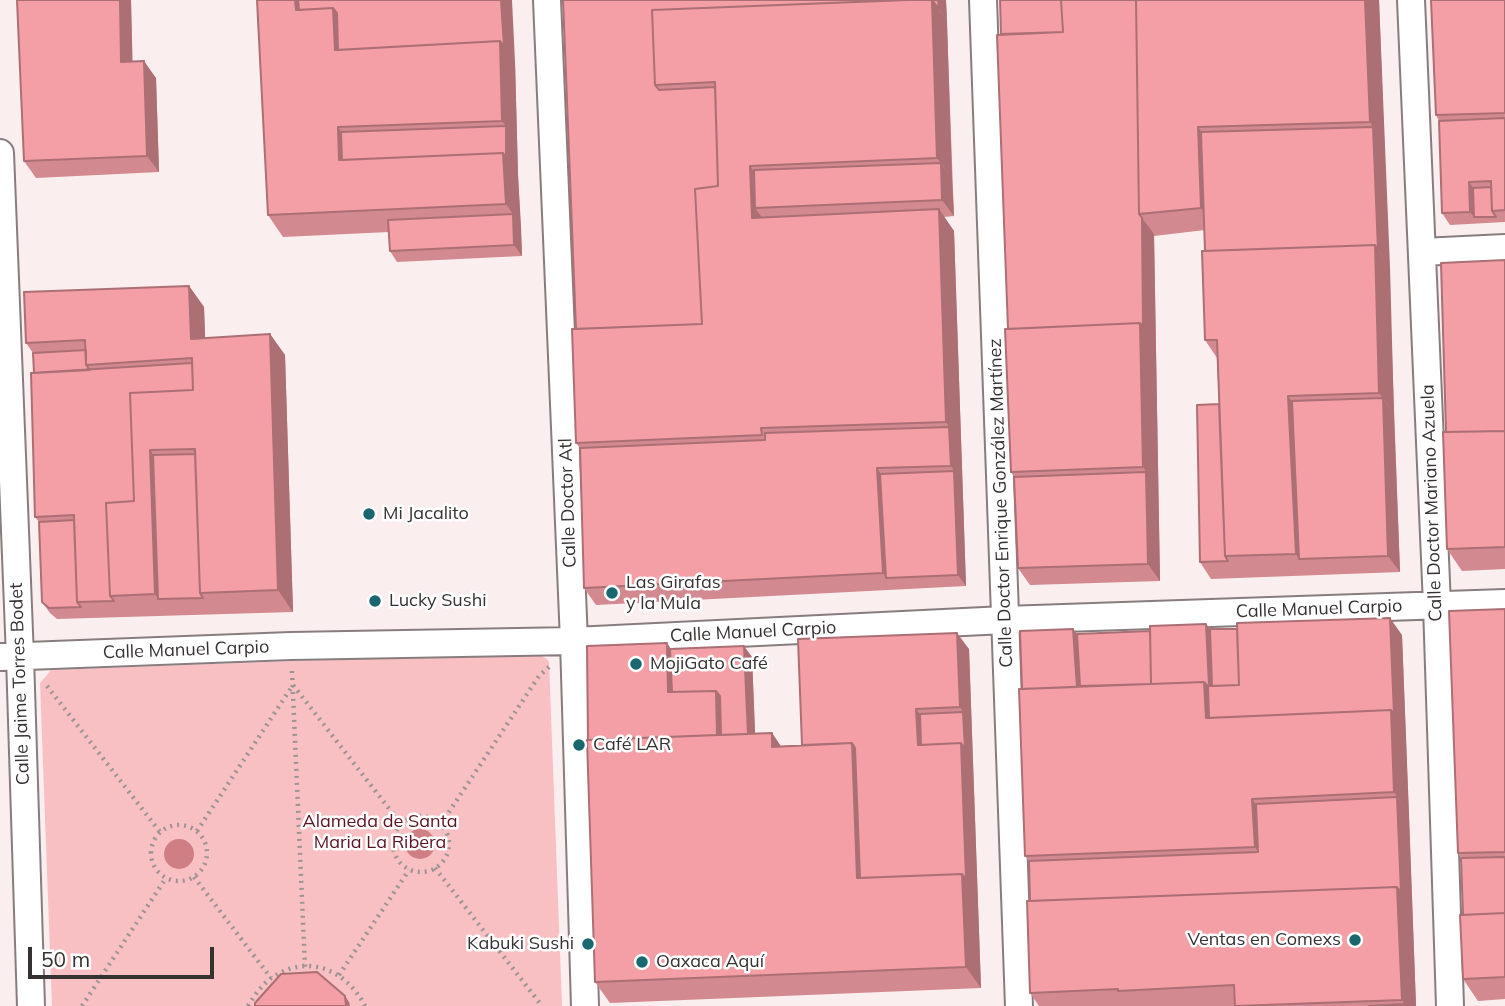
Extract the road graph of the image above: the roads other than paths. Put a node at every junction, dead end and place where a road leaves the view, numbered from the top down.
1 (547, 0) edge
2 (983, 0) edge
3 (1411, 0) edge
4 (0, 153) edge
5 (1505, 248) edge
6 (1422, 251) junction
7 (1505, 603) edge
8 (1437, 606) junction
9 (1004, 620) junction
10 (574, 641) junction
11 (10, 657) edge
12 (31, 1006) edge
13 (585, 1006) edge
14 (1019, 1006) edge
15 (1450, 1006) edge

1 - 10 street, Calle Doctor Atl
2 - 9 street, Calle Doctor Enrique González Martínez
3 - 6 street, Calle Doctor Mariano Azuela
4 - 11 street, Calle Jaime Torres Bodet
5 - 6 street
6 - 8 street, Calle Doctor Mariano Azuela
7 - 8 street, Calle Manuel Carpio
8 - 9 street, Calle Manuel Carpio
8 - 15 street, Calle Doctor Mariano Azuela
9 - 10 street, Calle Manuel Carpio
9 - 14 street, Calle Doctor Enrique González Martínez
10 - 11 street, Calle Manuel Carpio
10 - 13 street, Calle Doctor Atl
11 - 12 street, Calle Jaime Torres Bodet

